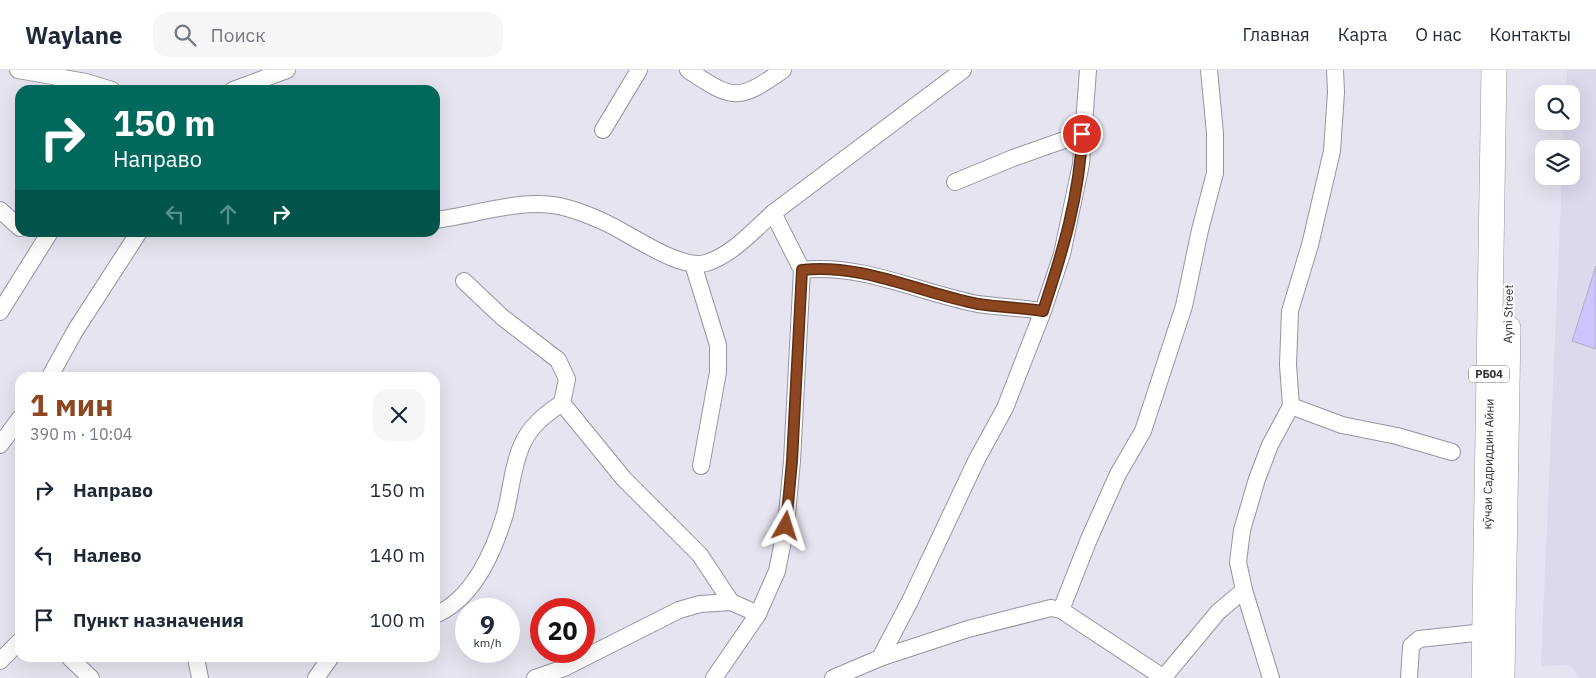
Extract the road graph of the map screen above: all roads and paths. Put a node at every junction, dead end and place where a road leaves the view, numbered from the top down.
1 (18, 70) edge
2 (288, 70) edge
3 (639, 70) edge
4 (688, 70) edge
5 (783, 70) edge
6 (963, 70) edge
7 (1088, 70) edge
8 (1209, 70) edge
9 (1335, 70) edge
10 (1494, 70) edge
11 (1511, 70) edge
12 (88, 76) edge
13 (103, 85) edge
14 (247, 85) edge
15 (603, 130) dead end
16 (1082, 134) junction
17 (955, 182) dead end
18 (0, 210) edge
19 (773, 214) junction
20 (440, 219) edge
21 (15, 224) edge
22 (136, 237) edge
23 (46, 240) edge
24 (693, 264) junction
25 (802, 270) junction
26 (464, 281) dead end
27 (1043, 311) junction
28 (0, 312) edge
29 (52, 372) edge
30 (562, 403) junction
31 (1291, 406) junction
32 (15, 425) edge
33 (0, 445) edge
34 (1452, 452) dead end
35 (701, 466) dead end
36 (1244, 590) junction
37 (731, 602) junction
38 (1061, 610) junction
39 (440, 613) edge
40 (758, 614) junction
41 (1485, 632) junction
42 (15, 646) edge
43 (880, 658) junction
44 (0, 661) edge
45 (74, 662) edge
46 (197, 662) edge
47 (327, 662) edge
48 (1164, 677) edge
49 (91, 678) edge
50 (200, 678) edge
51 (316, 678) edge
52 (535, 678) edge
53 (714, 678) edge
54 (833, 678) edge
55 (1271, 678) edge
56 (1409, 678) edge
57 (1484, 678) edge
58 (1502, 678) edge

1 - 12 street
2 - 14 street
3 - 15 street
4 - 5 street
6 - 19 street
7 - 16 street
8 - 38 street
9 - 31 street
10 - 41 highway, кӯчаи Садриддин Айни / РБ04
11 - 58 highway, Ayni Street / РБ04
12 - 13 street
16 - 17 street
16 - 27 street
18 - 21 street
19 - 24 street
19 - 25 street
20 - 24 street
22 - 29 street
23 - 28 street
24 - 35 street
25 - 27 street
25 - 40 street
26 - 30 street
27 - 43 street
30 - 37 street
30 - 39 street
31 - 34 street
31 - 36 street
32 - 33 street
36 - 48 street
36 - 55 street
37 - 40 street
37 - 52 street
38 - 43 street
38 - 48 street
40 - 53 street
41 - 56 street
41 - 57 highway, кӯчаи Садриддин Айни / РБ04
42 - 44 street
43 - 54 street
45 - 49 street
46 - 50 street
47 - 51 street

